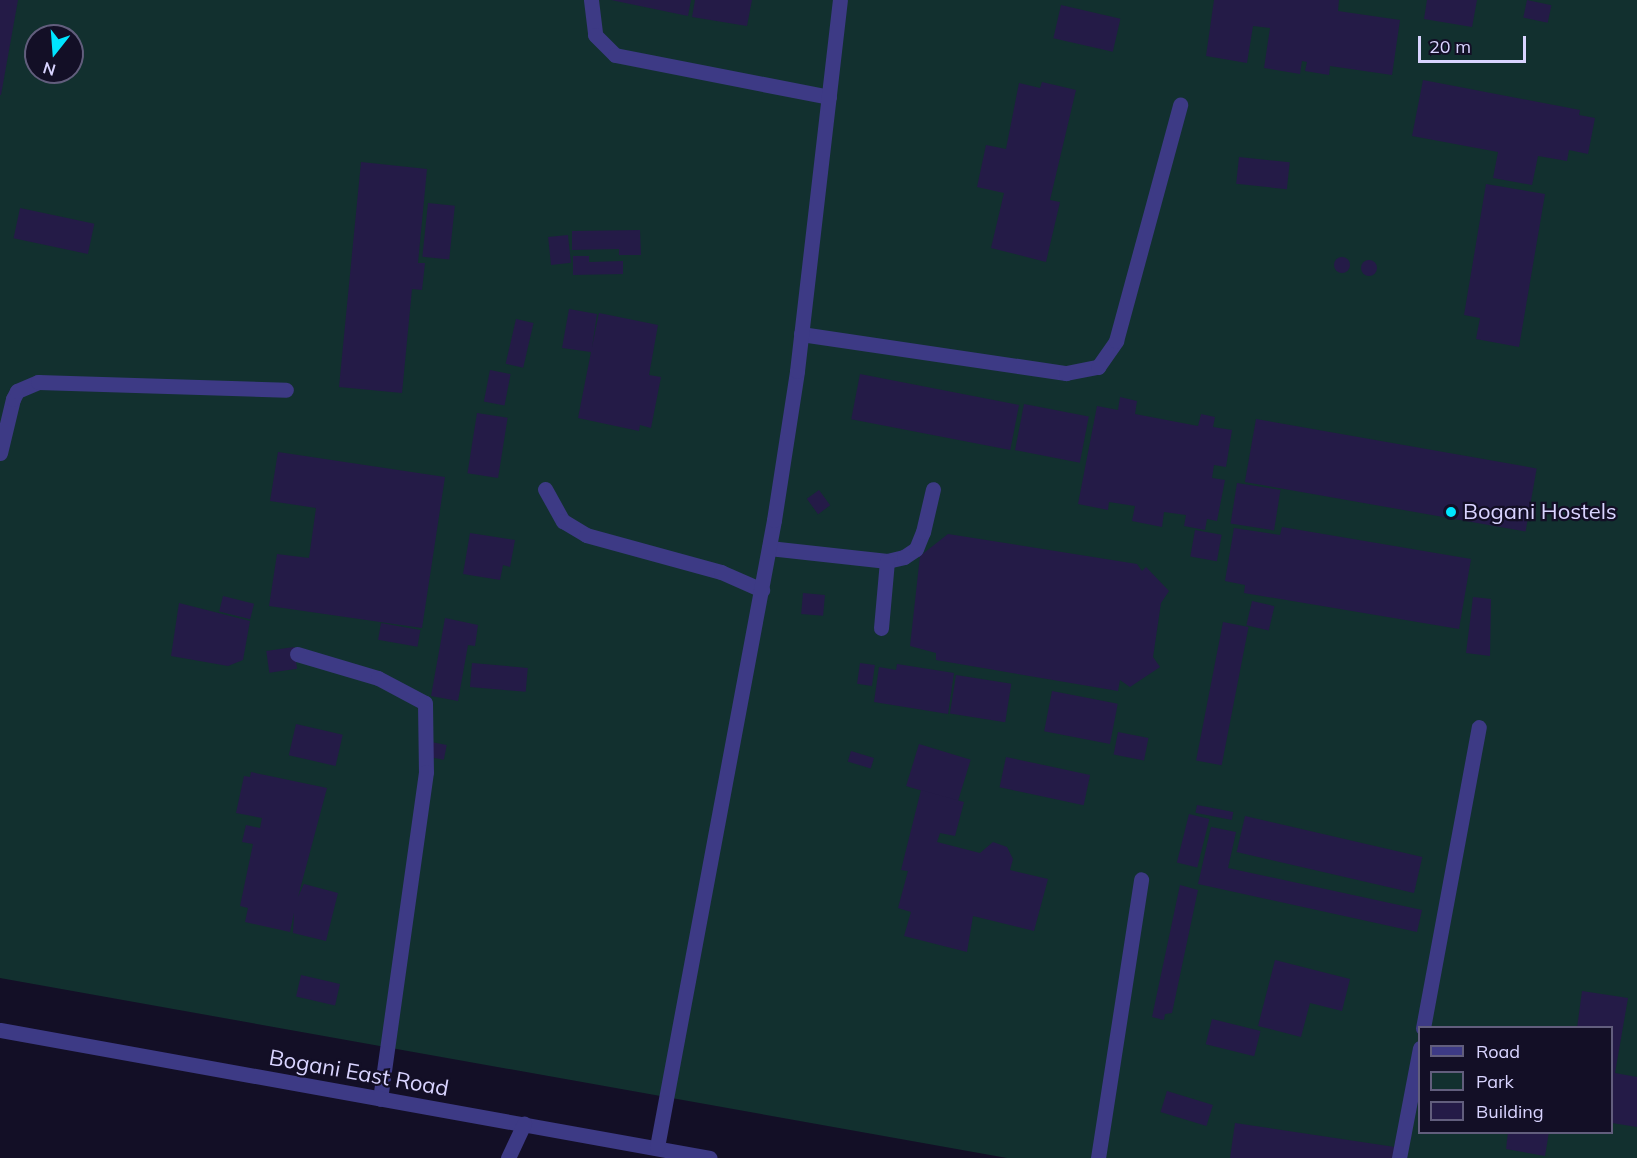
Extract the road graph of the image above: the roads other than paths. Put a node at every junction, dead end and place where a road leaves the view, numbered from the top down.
1 (591, 0) edge
2 (840, 0) edge
3 (829, 98) junction
4 (1180, 105) dead end
5 (801, 334) junction
6 (286, 390) dead end
7 (0, 453) edge
8 (545, 489) dead end
9 (933, 489) dead end
10 (769, 548) junction
11 (887, 561) junction
12 (762, 590) junction
13 (881, 628) dead end
14 (297, 654) dead end
15 (1479, 727) dead end
16 (1142, 879) dead end
17 (1423, 1026) edge
18 (0, 1030) edge
19 (1418, 1054) edge
20 (380, 1099) junction
21 (524, 1124) junction
22 (657, 1147) junction
23 (508, 1158) edge
24 (710, 1158) edge
25 (1098, 1158) edge
26 (1399, 1158) edge

1 - 3 street
2 - 3 street
3 - 5 street
4 - 5 street
5 - 10 street
6 - 7 street
8 - 12 street
9 - 11 street
10 - 11 street
10 - 12 street
11 - 13 street
12 - 22 street
14 - 20 street
15 - 17 street
16 - 25 street
18 - 20 street, Bogani East Road
19 - 26 street
20 - 21 street, Bogani East Road
21 - 22 street, Bogani East Road
21 - 23 street
22 - 24 street, Bogani East Road

